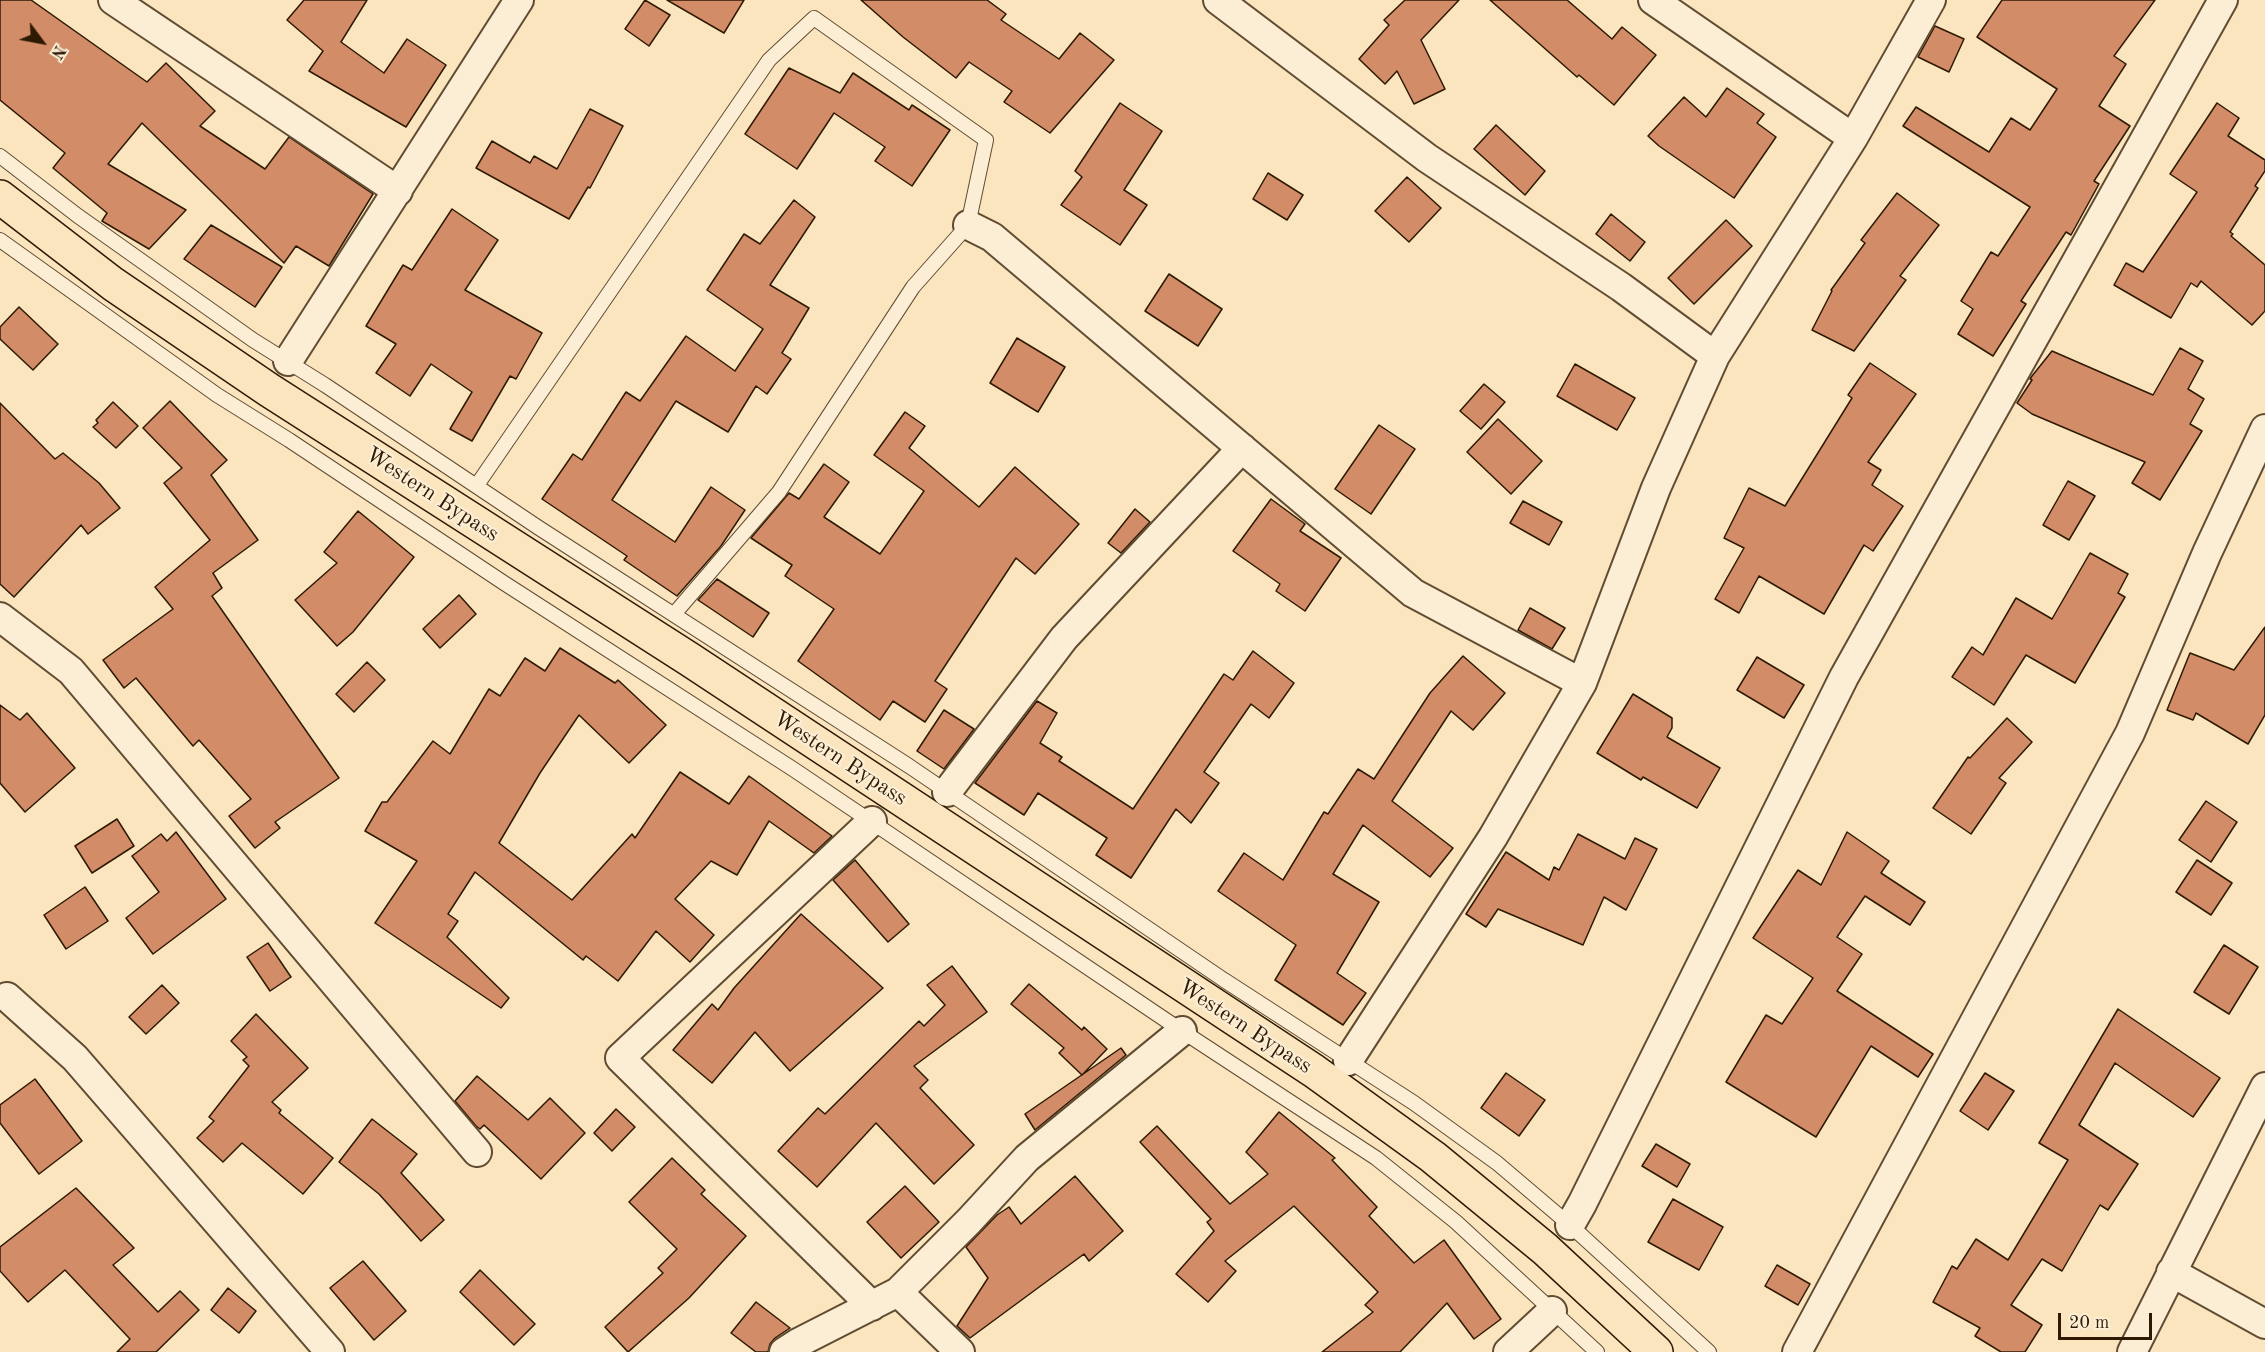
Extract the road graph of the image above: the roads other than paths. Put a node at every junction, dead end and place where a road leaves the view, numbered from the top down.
1 (113, 0) edge
2 (519, 0) edge
3 (1218, 0) edge
4 (1653, 0) edge
5 (1931, 0) edge
6 (2223, 0) edge
7 (1853, 138) junction
8 (0, 156) edge
9 (398, 191) junction
10 (0, 197) edge
11 (968, 225) junction
12 (0, 240) edge
13 (1715, 356) junction
14 (288, 361) junction
15 (2265, 429) edge
16 (1242, 448) junction
17 (477, 485) junction
18 (675, 614) junction
19 (0, 617) edge
20 (1582, 683) junction
21 (948, 792) junction
22 (872, 821) junction
23 (7, 997) dead end
24 (1182, 1031) junction
25 (1348, 1061) junction
26 (2265, 1087) edge
27 (477, 1152) dead end
28 (1570, 1225) junction
29 (2171, 1272) junction
30 (898, 1292) junction
31 (872, 1306) junction
32 (1552, 1311) junction
33 (2265, 1324) edge
34 (330, 1352) edge
35 (783, 1352) edge
36 (960, 1352) edge
37 (1508, 1352) edge
38 (1597, 1352) edge
39 (1656, 1352) edge
40 (1709, 1352) edge
41 (1797, 1352) edge
42 (2132, 1352) edge

1 - 9 street
2 - 9 street
3 - 13 street
4 - 7 street
5 - 7 street
6 - 28 street
7 - 13 street
8 - 14 lane
9 - 14 street
10 - 39 main road, Western Bypass
11 - 16 street
11 - 17 lane
11 - 18 lane
12 - 22 lane
13 - 20 street
14 - 17 lane
15 - 41 street
16 - 20 street
16 - 21 street
17 - 18 lane
18 - 21 lane
19 - 27 street
20 - 25 street
21 - 25 lane
22 - 24 lane
22 - 31 street
23 - 34 street
24 - 30 street
24 - 32 lane
25 - 28 lane
26 - 29 street
28 - 40 lane
29 - 33 street
29 - 42 street
30 - 31 street
30 - 36 street
31 - 35 street
32 - 37 street
32 - 38 lane

